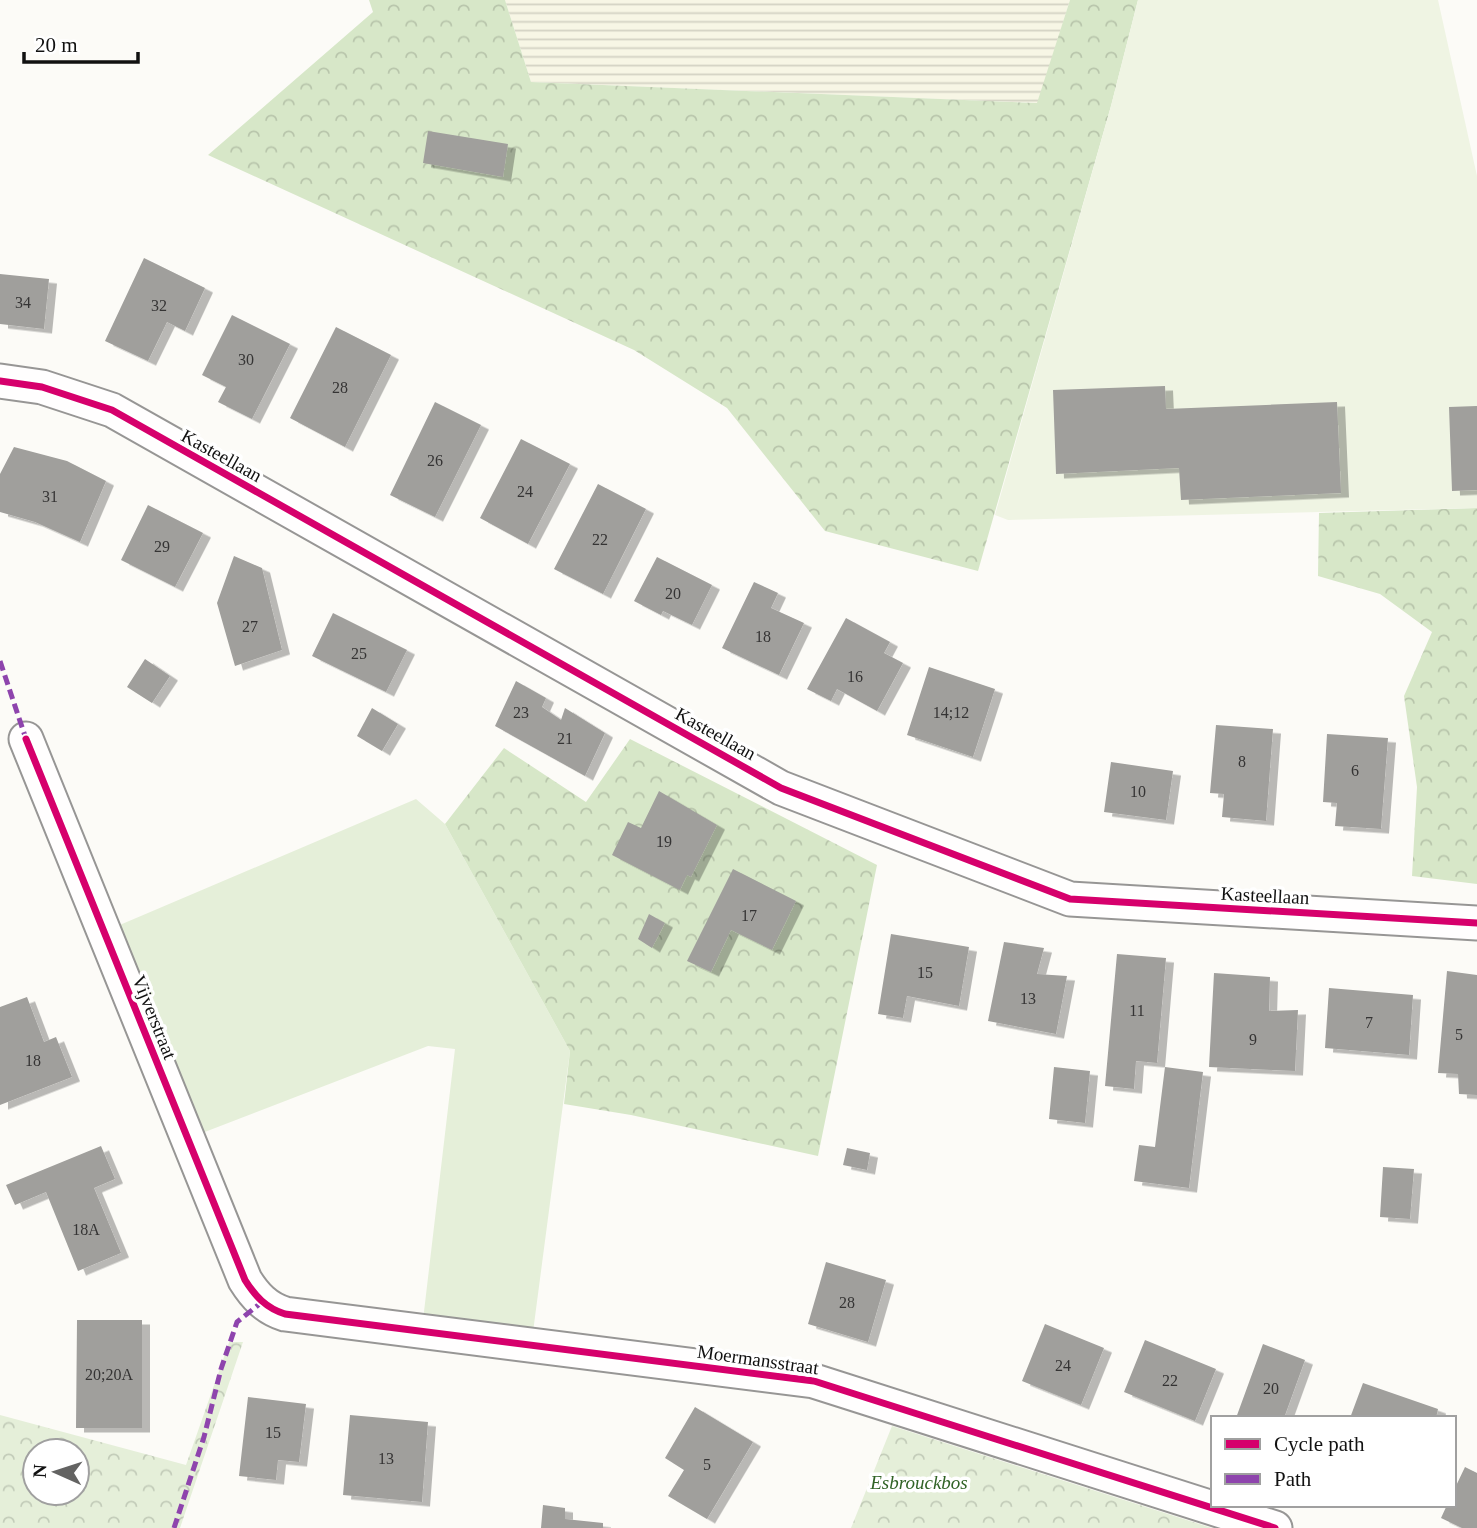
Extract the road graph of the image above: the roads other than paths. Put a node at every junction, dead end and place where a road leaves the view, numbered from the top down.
1 (0, 381) edge
2 (26, 739) dead end
3 (1477, 923) edge
4 (262, 1302) joint
5 (1275, 1528) edge

1 - 3 street, Kasteellaan
2 - 4 street, Vijverstraat
4 - 5 street, Moermansstraat

